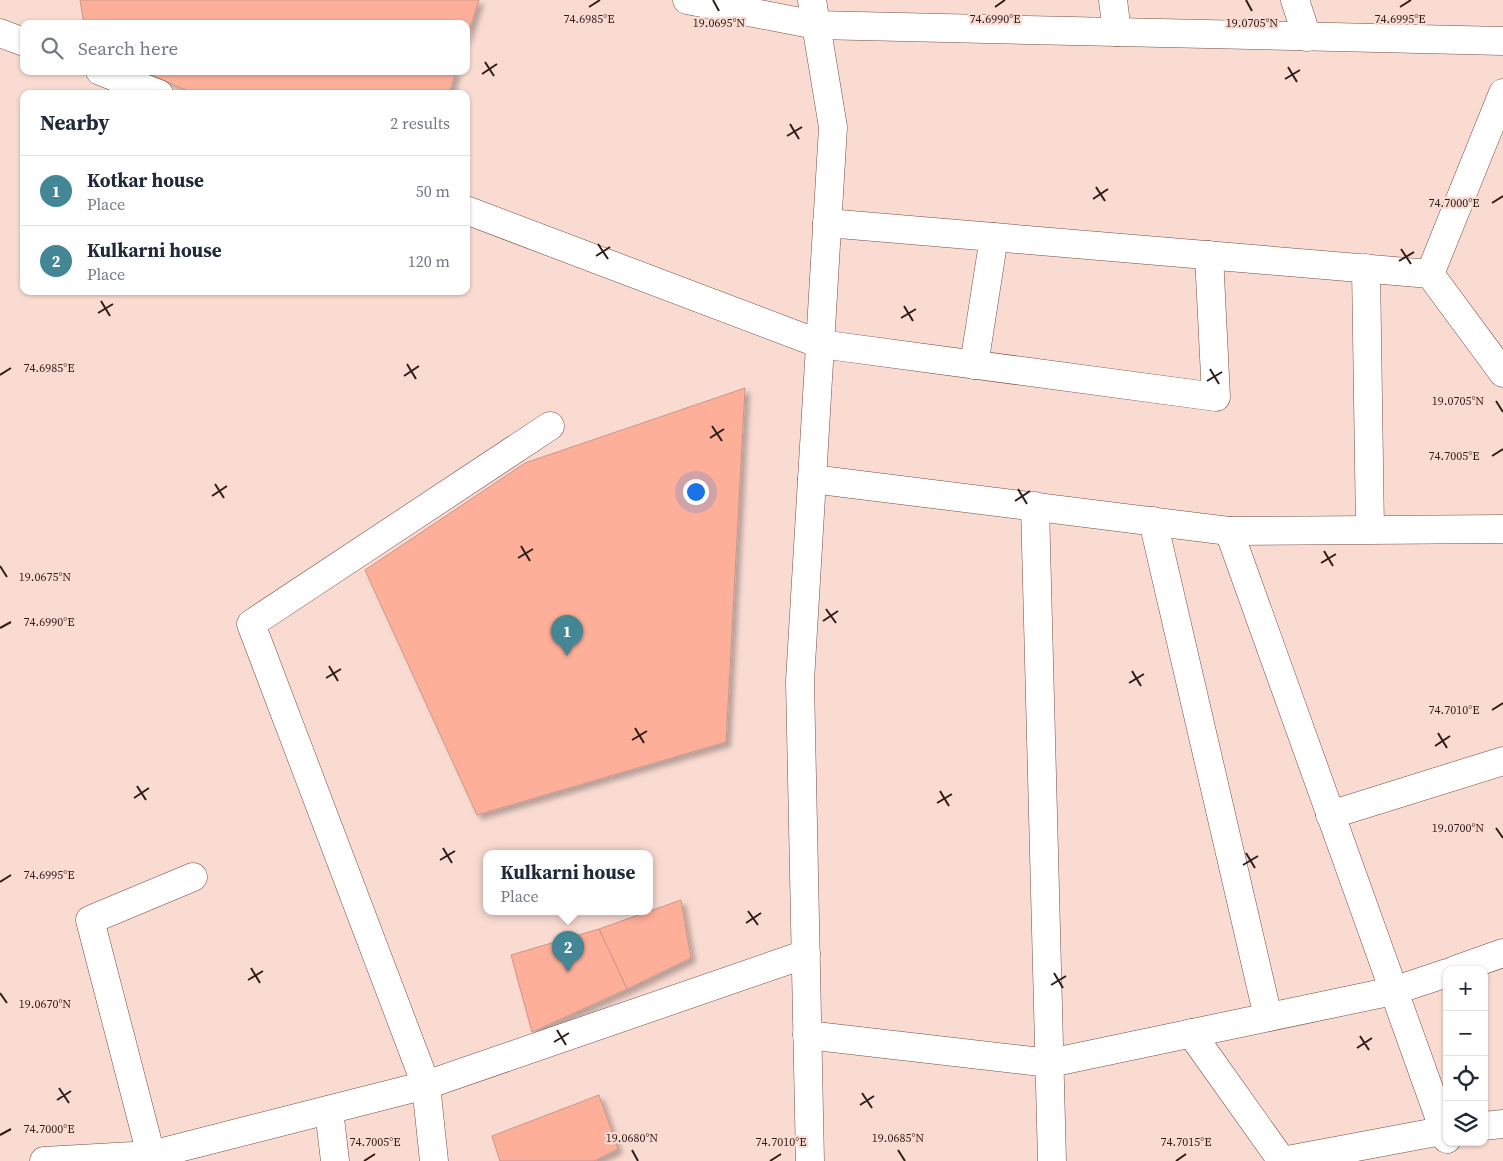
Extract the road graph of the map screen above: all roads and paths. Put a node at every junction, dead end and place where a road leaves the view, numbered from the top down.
1 (687, 0) edge
2 (1112, 0) edge
3 (1295, 0) edge
4 (814, 12) edge
5 (1117, 32) junction
6 (0, 34) edge
7 (1307, 36) junction
8 (20, 41) edge
9 (1503, 41) edge
10 (110, 75) edge
11 (149, 90) edge
12 (1503, 93) edge
13 (470, 212) edge
14 (827, 223) junction
15 (994, 237) junction
16 (1208, 255) junction
17 (1366, 268) junction
18 (1430, 274) junction
19 (820, 344) junction
20 (974, 365) junction
21 (1503, 373) edge
22 (550, 426) dead end
23 (812, 479) junction
24 (1036, 506) junction
25 (1153, 521) junction
26 (1503, 528) edge
27 (1370, 529) junction
28 (1229, 531) junction
29 (1503, 761) edge
30 (1330, 815) junction
31 (194, 877) dead end
32 (1503, 953) edge
33 (806, 954) junction
34 (1466, 966) edge
35 (1443, 973) edge
36 (1393, 991) junction
37 (1268, 1017) junction
38 (1192, 1033) junction
39 (807, 1035) junction
40 (1050, 1063) junction
41 (426, 1085) junction
42 (329, 1110) junction
43 (1503, 1124) edge
44 (1488, 1126) edge
45 (1443, 1128) edge
46 (1443, 1136) edge
47 (1449, 1146) edge
48 (144, 1158) edge
49 (44, 1161) edge
50 (335, 1161) edge
51 (434, 1161) edge
52 (810, 1161) edge
53 (1052, 1161) edge
54 (1454, 1161) edge

1 - 4 street
2 - 5 street
3 - 7 street
4 - 5 street
4 - 14 street
5 - 7 street
6 - 8 street
7 - 9 street
10 - 11 street
12 - 18 street
13 - 19 street
14 - 15 street
14 - 19 street
15 - 16 street
15 - 20 street
16 - 17 street
16 - 20 street
17 - 18 street
17 - 27 street
18 - 21 street
19 - 20 street
19 - 23 street
22 - 41 street
23 - 24 street
23 - 33 street
24 - 25 street
24 - 40 street
25 - 28 street
25 - 37 street
26 - 27 street
27 - 28 street
28 - 30 street
29 - 30 street
30 - 36 street
31 - 48 street
32 - 34 street
33 - 39 street
33 - 41 street
35 - 36 street
36 - 37 street
36 - 45 street
37 - 38 street
38 - 40 street
38 - 46 street
39 - 40 street
39 - 52 street
40 - 53 street
41 - 42 street
41 - 51 street
42 - 48 street
42 - 50 street
43 - 44 street
47 - 54 street
48 - 49 street

